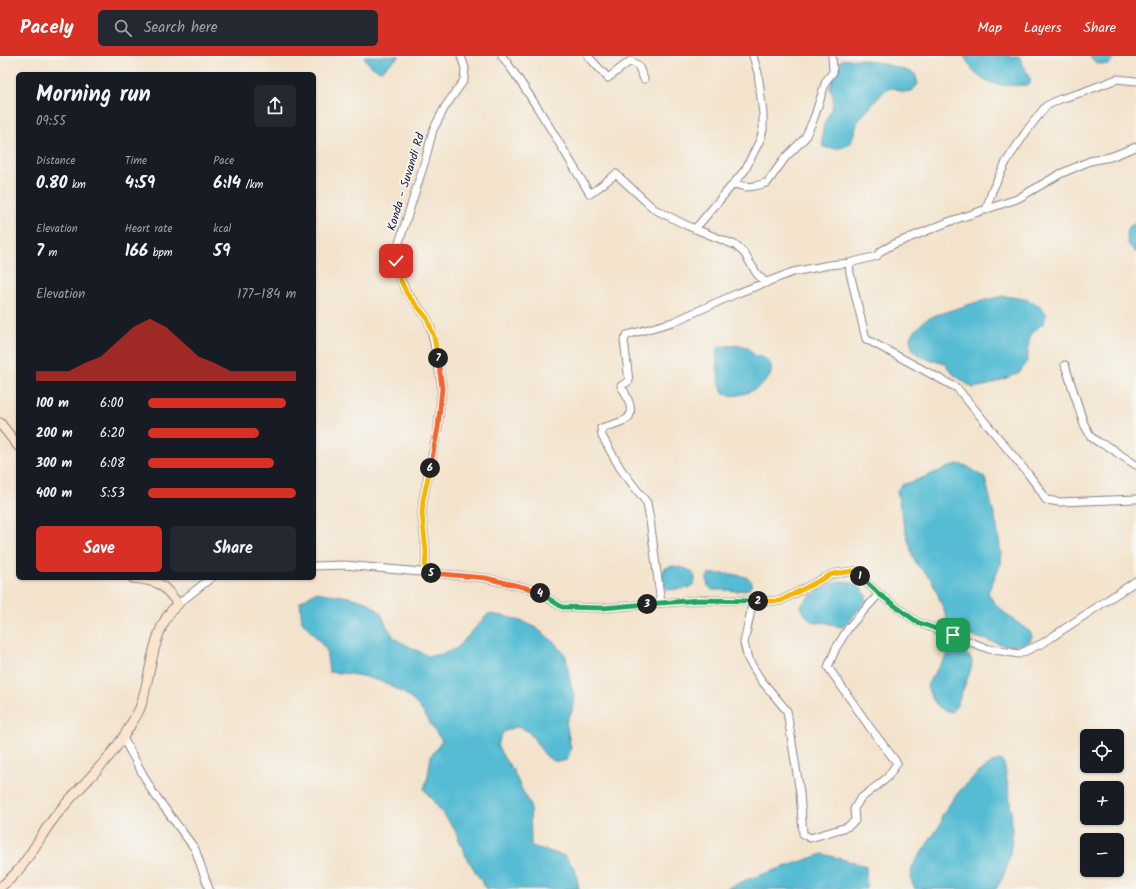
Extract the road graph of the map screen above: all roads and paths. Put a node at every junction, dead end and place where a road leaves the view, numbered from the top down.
1 (461, 56) edge
2 (502, 56) edge
3 (588, 56) edge
4 (753, 56) edge
5 (832, 56) edge
6 (644, 79) dead end
7 (1136, 81) edge
8 (1136, 147) edge
9 (734, 184) junction
10 (986, 210) junction
11 (695, 229) junction
12 (849, 263) junction
13 (766, 283) junction
14 (1065, 365) dead end
15 (0, 423) edge
16 (16, 443) edge
17 (1136, 466) edge
18 (1136, 499) edge
19 (316, 566) edge
20 (425, 572) junction
21 (146, 580) edge
22 (208, 580) edge
23 (1136, 581) edge
24 (879, 594) junction
25 (753, 601) junction
26 (661, 603) junction
27 (178, 604) junction
28 (123, 738) junction
29 (0, 887) edge
30 (209, 889) edge

1 - 20 street, Konda - Suvandi Rd
2 - 11 street
3 - 6 street
4 - 9 street
5 - 9 street
7 - 10 street
8 - 10 street
9 - 11 street
10 - 12 street
11 - 13 street
12 - 13 street
12 - 18 street
13 - 26 street
14 - 17 street
15 - 16 street
19 - 20 street
20 - 26 street
21 - 27 street
22 - 27 street
23 - 24 street
24 - 25 street
24 - 25 street
25 - 26 street
27 - 28 street
28 - 29 street
28 - 30 street

